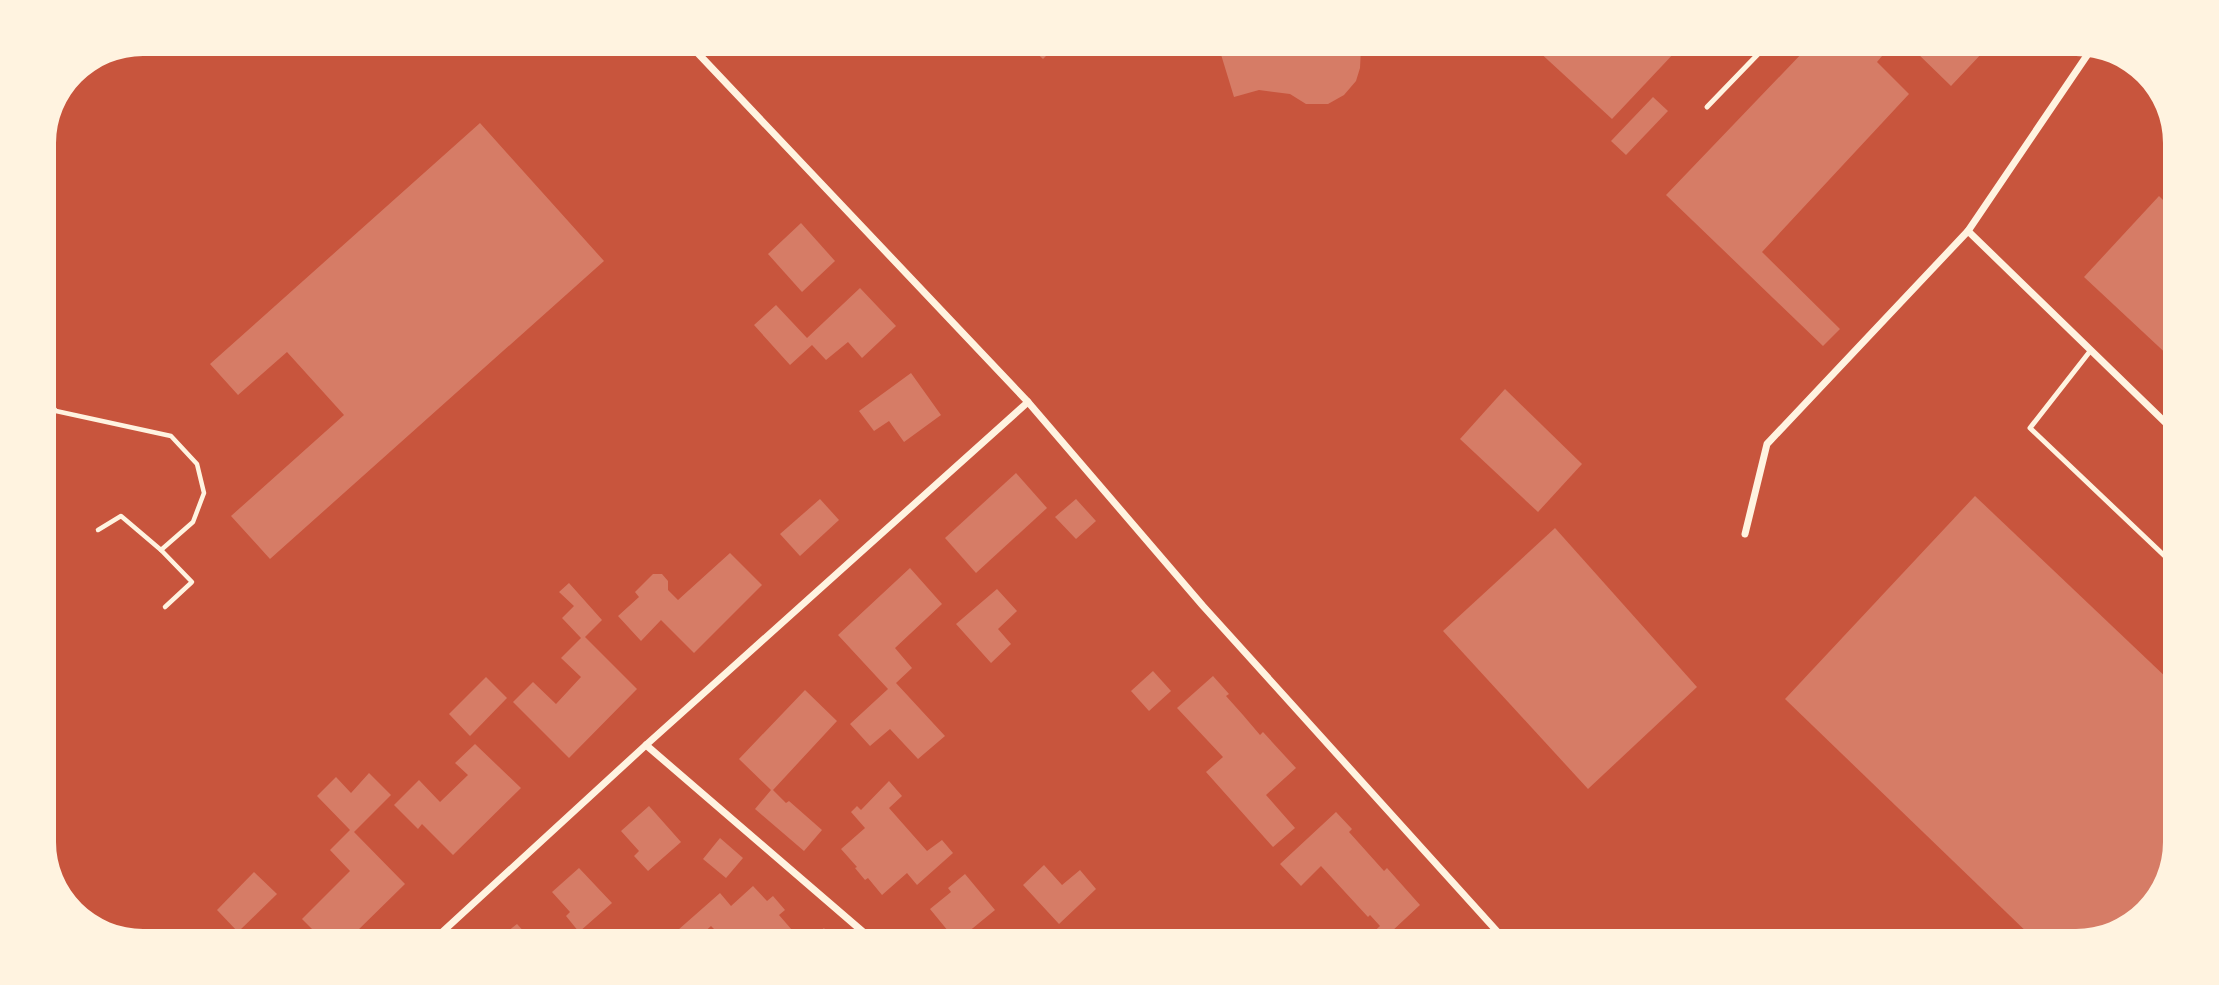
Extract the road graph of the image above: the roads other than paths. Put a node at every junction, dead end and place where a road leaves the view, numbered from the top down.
1 (700, 56) edge
2 (1756, 56) edge
3 (2086, 57) edge
4 (1706, 107) dead end
5 (1968, 231) junction
6 (2091, 350) junction
7 (1028, 402) junction
8 (2163, 420) edge
9 (1745, 534) dead end
10 (2163, 554) edge
11 (646, 745) junction
12 (446, 929) edge
13 (860, 929) edge
14 (1495, 929) edge

1 - 7 street
2 - 4 lane
3 - 5 street
5 - 6 street
5 - 9 street
6 - 8 street
6 - 10 lane
7 - 11 street
7 - 14 street
11 - 12 street
11 - 13 street

